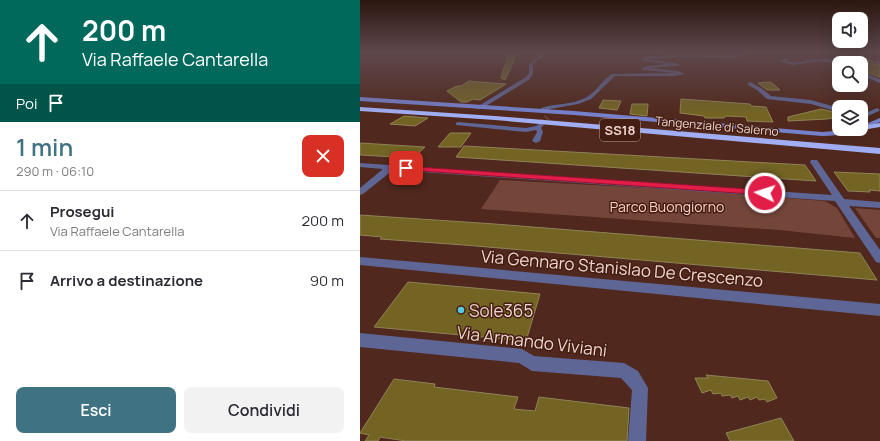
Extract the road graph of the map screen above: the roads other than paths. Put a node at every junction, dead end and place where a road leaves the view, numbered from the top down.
1 (531, 73) edge
2 (679, 73) edge
3 (868, 76) edge
4 (880, 80) edge
5 (750, 84) dead end
6 (360, 99) edge
7 (360, 105) edge
8 (479, 108) junction
9 (832, 108) edge
10 (360, 109) edge
11 (877, 110) dead end
12 (547, 113) junction
13 (868, 114) edge
14 (880, 120) edge
15 (458, 124) dead end
16 (880, 124) edge
17 (868, 125) edge
18 (868, 126) edge
19 (832, 134) edge
20 (536, 141) dead end
21 (880, 146) edge
22 (880, 151) edge
23 (814, 162) dead end
24 (360, 165) edge
25 (391, 167) junction
26 (360, 192) edge
27 (840, 200) junction
28 (880, 205) edge
29 (880, 259) edge
30 (360, 261) edge
31 (880, 310) edge
32 (360, 340) edge
33 (637, 441) edge

1 - 8 street
2 - 12 street
3 - 4 street
5 - 9 street
6 - 8 street
7 - 21 highway, Tangenziale di Salerno / SS18
8 - 12 street
10 - 22 highway, Tangenziale di Salerno / SS18
11 - 13 street
12 - 19 street
14 - 17 street
15 - 20 street
16 - 18 highway
23 - 27 street
24 - 25 street
25 - 26 street
25 - 27 street
27 - 28 street
27 - 29 street
30 - 31 street, Via Gennaro Stanislao De Crescenzo
32 - 33 street, Via Armando Viviani

